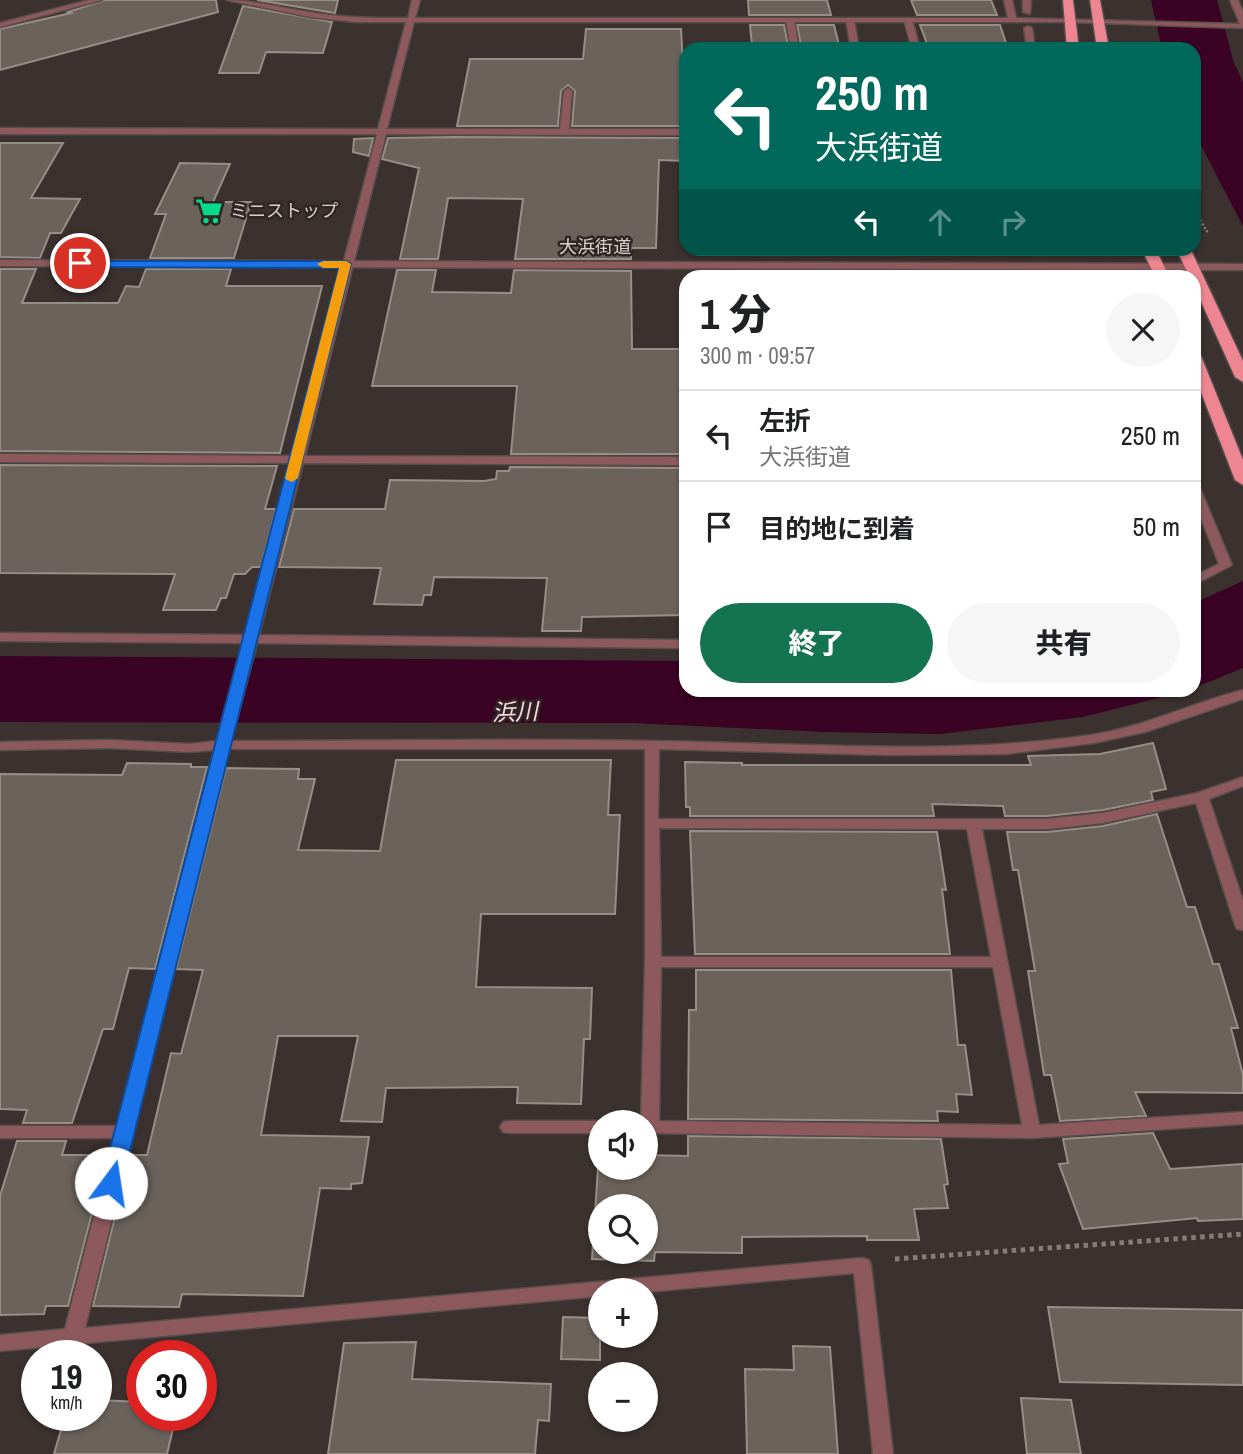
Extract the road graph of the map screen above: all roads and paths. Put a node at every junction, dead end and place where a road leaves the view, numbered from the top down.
1 (99, 0) edge
2 (231, 0) edge
3 (416, 0) edge
4 (1008, 0) edge
5 (1027, 0) edge
6 (1068, 0) edge
7 (1095, 0) edge
8 (1234, 0) edge
9 (1027, 12) dead end
10 (1012, 19) junction
11 (412, 20) junction
12 (790, 20) junction
13 (850, 20) junction
14 (908, 20) junction
15 (1069, 20) junction
16 (1098, 20) junction
17 (2, 23) edge
18 (1243, 24) edge
19 (1028, 28) dead end
20 (794, 42) edge
21 (854, 42) edge
22 (914, 42) edge
23 (1030, 42) edge
24 (1072, 42) edge
25 (1102, 42) edge
26 (568, 91) dead end
27 (0, 131) edge
28 (380, 132) junction
29 (564, 132) junction
30 (679, 132) edge
31 (1201, 221) edge
32 (1210, 235) dead end
33 (1186, 256) edge
34 (0, 263) edge
35 (346, 264) junction
36 (1191, 267) junction
37 (1242, 267) edge
38 (956, 270) edge
39 (1172, 270) edge
40 (1192, 270) edge
41 (1201, 288) edge
42 (1243, 377) edge
43 (1201, 379) edge
44 (0, 458) edge
45 (296, 459) junction
46 (679, 461) edge
47 (1243, 480) edge
48 (1201, 505) edge
49 (1201, 577) edge
50 (0, 637) edge
51 (251, 642) junction
52 (679, 644) edge
53 (1243, 694) edge
54 (225, 740) junction
55 (652, 745) junction
56 (0, 746) edge
57 (1243, 781) edge
58 (1201, 797) junction
59 (651, 823) junction
60 (974, 825) junction
61 (1243, 925) edge
62 (653, 962) junction
63 (1000, 962) junction
64 (649, 1110) edge
65 (1243, 1118) edge
66 (509, 1127) dead end
67 (588, 1127) edge
68 (658, 1128) edge
69 (0, 1132) edge
70 (124, 1132) junction
71 (1032, 1132) junction
72 (1243, 1234) edge
73 (862, 1265) junction
74 (73, 1336) junction
75 (0, 1343) edge
76 (883, 1454) edge

1 - 17 street
2 - 11 street
3 - 11 street
4 - 10 street
5 - 9 street
6 - 15 highway
7 - 16 highway
8 - 18 street
10 - 14 street
10 - 15 street
11 - 12 street
11 - 28 street
12 - 13 street
12 - 20 street
13 - 14 street
13 - 21 street
14 - 22 street
15 - 16 street
15 - 24 highway
16 - 18 street
16 - 25 highway
19 - 23 street
26 - 29 street
27 - 28 street
28 - 29 street
28 - 35 street
29 - 30 street
31 - 32 path
33 - 36 highway
34 - 35 street, 大浜街道
35 - 38 street, 大浜街道
35 - 45 street
36 - 37 street, 大浜街道
36 - 39 street, 大浜街道
36 - 40 highway
41 - 42 highway
43 - 47 highway
44 - 45 street
45 - 46 street
45 - 51 street
48 - 49 street
50 - 51 street
51 - 52 street
51 - 54 street
53 - 55 street
54 - 55 street
54 - 56 street
54 - 70 street
55 - 59 street
57 - 58 street
58 - 60 street
58 - 61 street
59 - 60 street
59 - 62 street
60 - 63 street
62 - 63 street
62 - 64 street
63 - 71 street
65 - 71 street
66 - 67 street
68 - 71 street
69 - 70 street
70 - 74 street
72 - 73 path
73 - 74 street
73 - 76 street
74 - 75 street

